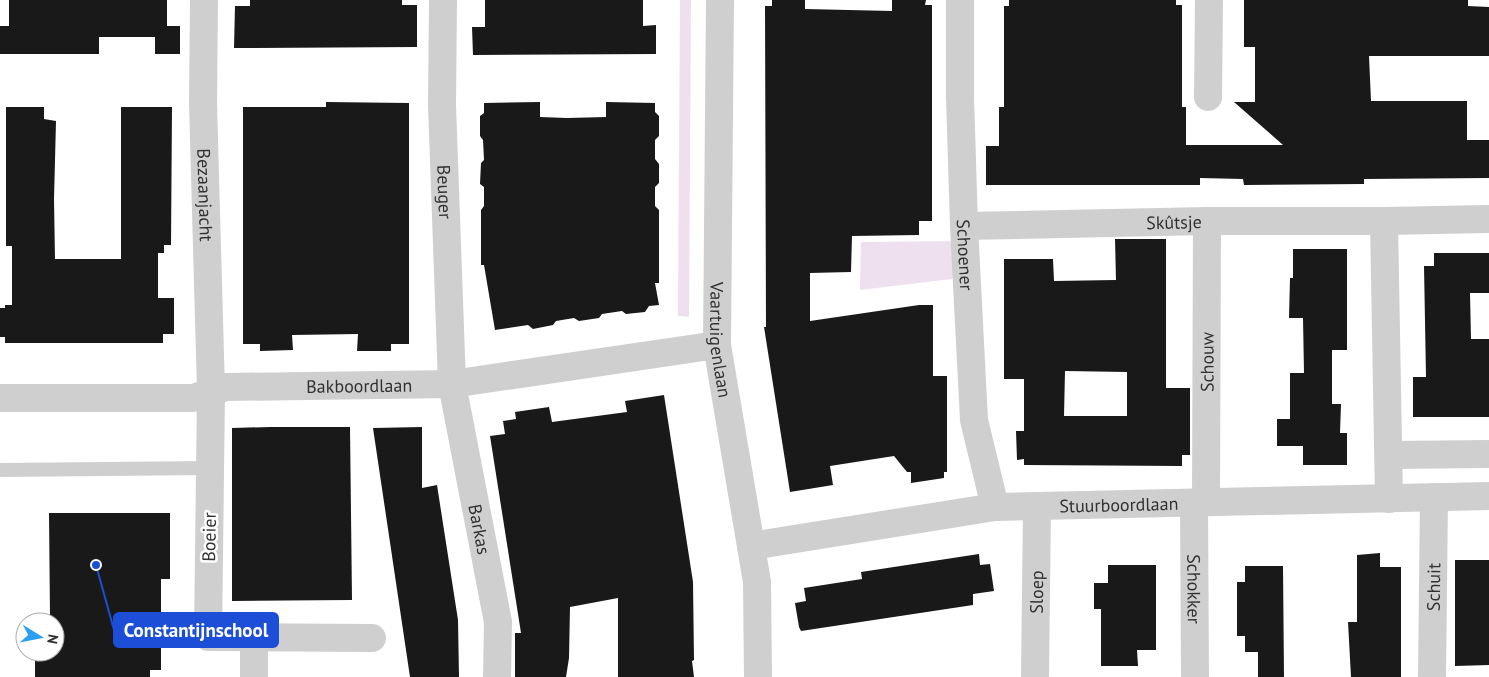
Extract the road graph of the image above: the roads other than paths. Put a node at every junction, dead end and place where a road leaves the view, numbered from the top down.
1 (204, 0) edge
2 (443, 0) edge
3 (720, 0) edge
4 (960, 0) edge
5 (1209, 0) edge
6 (1208, 97) dead end
7 (1489, 219) edge
8 (1207, 221) junction
9 (1384, 221) junction
10 (964, 226) junction
11 (718, 345) junction
12 (452, 384) junction
13 (211, 391) junction
14 (0, 398) edge
15 (1489, 454) edge
16 (1389, 455) junction
17 (210, 468) junction
18 (0, 470) edge
19 (1489, 496) edge
20 (1434, 498) junction
21 (1389, 499) junction
22 (1200, 503) junction
23 (1037, 506) junction
24 (995, 507) junction
25 (751, 546) junction
26 (254, 637) junction
27 (372, 638) dead end
28 (254, 677) edge
29 (497, 677) edge
30 (758, 677) edge
31 (1035, 677) edge
32 (1194, 677) edge
33 (1432, 677) edge

1 - 13 street, Bezaanjacht
2 - 12 street, Beuger
3 - 11 street, Vaartuigenlaan
4 - 10 street, Schoener
5 - 6 street
7 - 9 street, Skûtsje
8 - 9 street, Skûtsje
8 - 10 street, Skûtsje
8 - 22 street, Schouw
9 - 16 street
10 - 24 street, Schoener
11 - 12 street, Bakboordlaan
11 - 25 street, Vaartuigenlaan
12 - 13 street, Bakboordlaan
12 - 29 street, Barkas
13 - 14 street, Bakboordlaan
13 - 17 street, Boeier
15 - 16 street
16 - 21 street
17 - 18 lane
17 - 26 street, Boeier
19 - 20 street, Stuurboordlaan
20 - 21 street, Stuurboordlaan
20 - 33 street, Schuit
21 - 22 street, Stuurboordlaan
22 - 23 street, Stuurboordlaan
22 - 32 street, Schokker
23 - 24 street, Stuurboordlaan
23 - 31 street, Sloep
24 - 25 street, Stuurboordlaan
25 - 30 street, Vaartuigenlaan
26 - 27 street, Boeier
26 - 28 street

